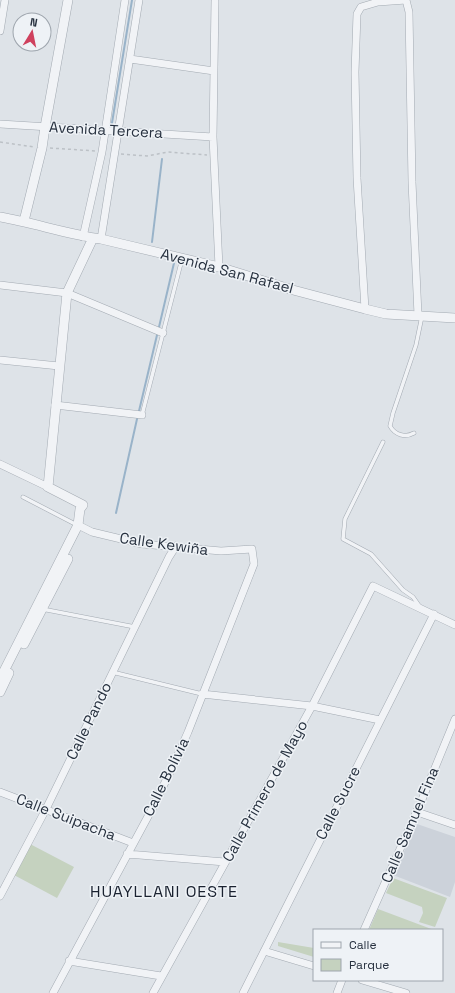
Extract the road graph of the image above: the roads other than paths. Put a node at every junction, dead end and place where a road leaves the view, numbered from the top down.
1 (5, 0) edge
2 (68, 0) edge
3 (125, 0) edge
4 (139, 0) edge
5 (215, 0) edge
6 (0, 31) edge
7 (130, 59) junction
8 (214, 71) junction
9 (0, 124) edge
10 (45, 127) junction
11 (105, 130) junction
12 (119, 131) junction
13 (213, 137) junction
14 (0, 217) edge
15 (24, 221) junction
16 (83, 236) junction
17 (97, 238) junction
18 (182, 258) junction
19 (219, 267) junction
20 (0, 285) edge
21 (67, 293) junction
22 (365, 309) junction
23 (420, 315) junction
24 (455, 318) edge
25 (163, 333) junction
26 (0, 360) edge
27 (59, 366) junction
28 (55, 405) junction
29 (142, 415) joint
30 (414, 433) dead end
31 (383, 442) dead end
32 (0, 464) edge
33 (48, 487) junction
34 (23, 497) dead end
35 (81, 527) junction
36 (176, 546) junction
37 (252, 550) joint
38 (421, 608) junction
39 (39, 609) junction
40 (434, 614) junction
41 (455, 625) edge
42 (135, 626) junction
43 (6, 667) edge
44 (112, 672) junction
45 (0, 679) edge
46 (0, 692) edge
47 (202, 694) junction
48 (312, 706) junction
49 (455, 719) edge
50 (380, 720) junction
51 (0, 792) edge
52 (46, 809) junction
53 (417, 812) junction
54 (455, 825) edge
55 (133, 843) junction
56 (127, 854) junction
57 (225, 862) junction
58 (0, 896) edge
59 (364, 929) edge
60 (264, 951) junction
61 (69, 961) junction
62 (313, 966) edge
63 (161, 976) junction
64 (342, 981) edge
65 (365, 981) edge
66 (53, 993) edge
67 (152, 993) edge
68 (243, 993) edge
69 (337, 993) edge
70 (406, 993) edge

1 - 6 street
2 - 10 street
3 - 11 street
4 - 7 street
5 - 8 street
7 - 8 street
7 - 12 street
8 - 13 street
9 - 10 street, Avenida Tercera
10 - 11 street, Avenida Tercera
10 - 15 street
11 - 12 street, Avenida Tercera
11 - 16 street
12 - 13 street, Avenida Tercera
12 - 17 street
13 - 19 street
14 - 15 street, Avenida San Rafael
15 - 16 street, Avenida San Rafael
16 - 17 street, Avenida San Rafael
17 - 18 street, Avenida San Rafael
17 - 21 street
18 - 19 street, Avenida San Rafael
18 - 25 lane
19 - 22 street, Avenida San Rafael
20 - 21 street
21 - 25 street
21 - 27 street
22 - 23 street, Avenida San Rafael
22 - 23 street
23 - 24 street, Avenida San Rafael
23 - 30 lane
25 - 29 lane
26 - 27 street
27 - 28 street
28 - 29 street
28 - 33 street
31 - 38 lane
32 - 33 street
33 - 35 street
34 - 35 lane
35 - 36 street, Calle Kewiña
35 - 39 street
36 - 37 street, Calle Kewiña
36 - 42 street, Calle Pando
37 - 47 street, Calle Bolivia
38 - 40 street
38 - 48 street, Calle Primero de Mayo
39 - 42 lane
39 - 43 street
40 - 41 street
40 - 50 street, Calle Sucre
42 - 44 street, Calle Pando
43 - 45 street
43 - 46 street
44 - 47 lane
44 - 52 street, Calle Pando
47 - 48 street
47 - 55 street, Calle Bolivia
48 - 50 street
48 - 57 street, Calle Primero de Mayo
49 - 53 street, Calle Samuel Fina
50 - 60 street, Calle Sucre
51 - 52 street, Calle Suipacha
52 - 55 street, Calle Suipacha
52 - 58 street, Calle Pando
53 - 54 street
53 - 59 street, Calle Samuel Fina
55 - 56 street, Calle Bolivia
56 - 57 street, Calle Suipacha
56 - 61 street, Calle Bolivia
57 - 63 street, Calle Primero de Mayo
60 - 62 street
60 - 68 street, Calle Sucre
61 - 63 street
61 - 66 street, Calle Bolivia
63 - 67 street, Calle Primero de Mayo
64 - 69 street
65 - 70 street

